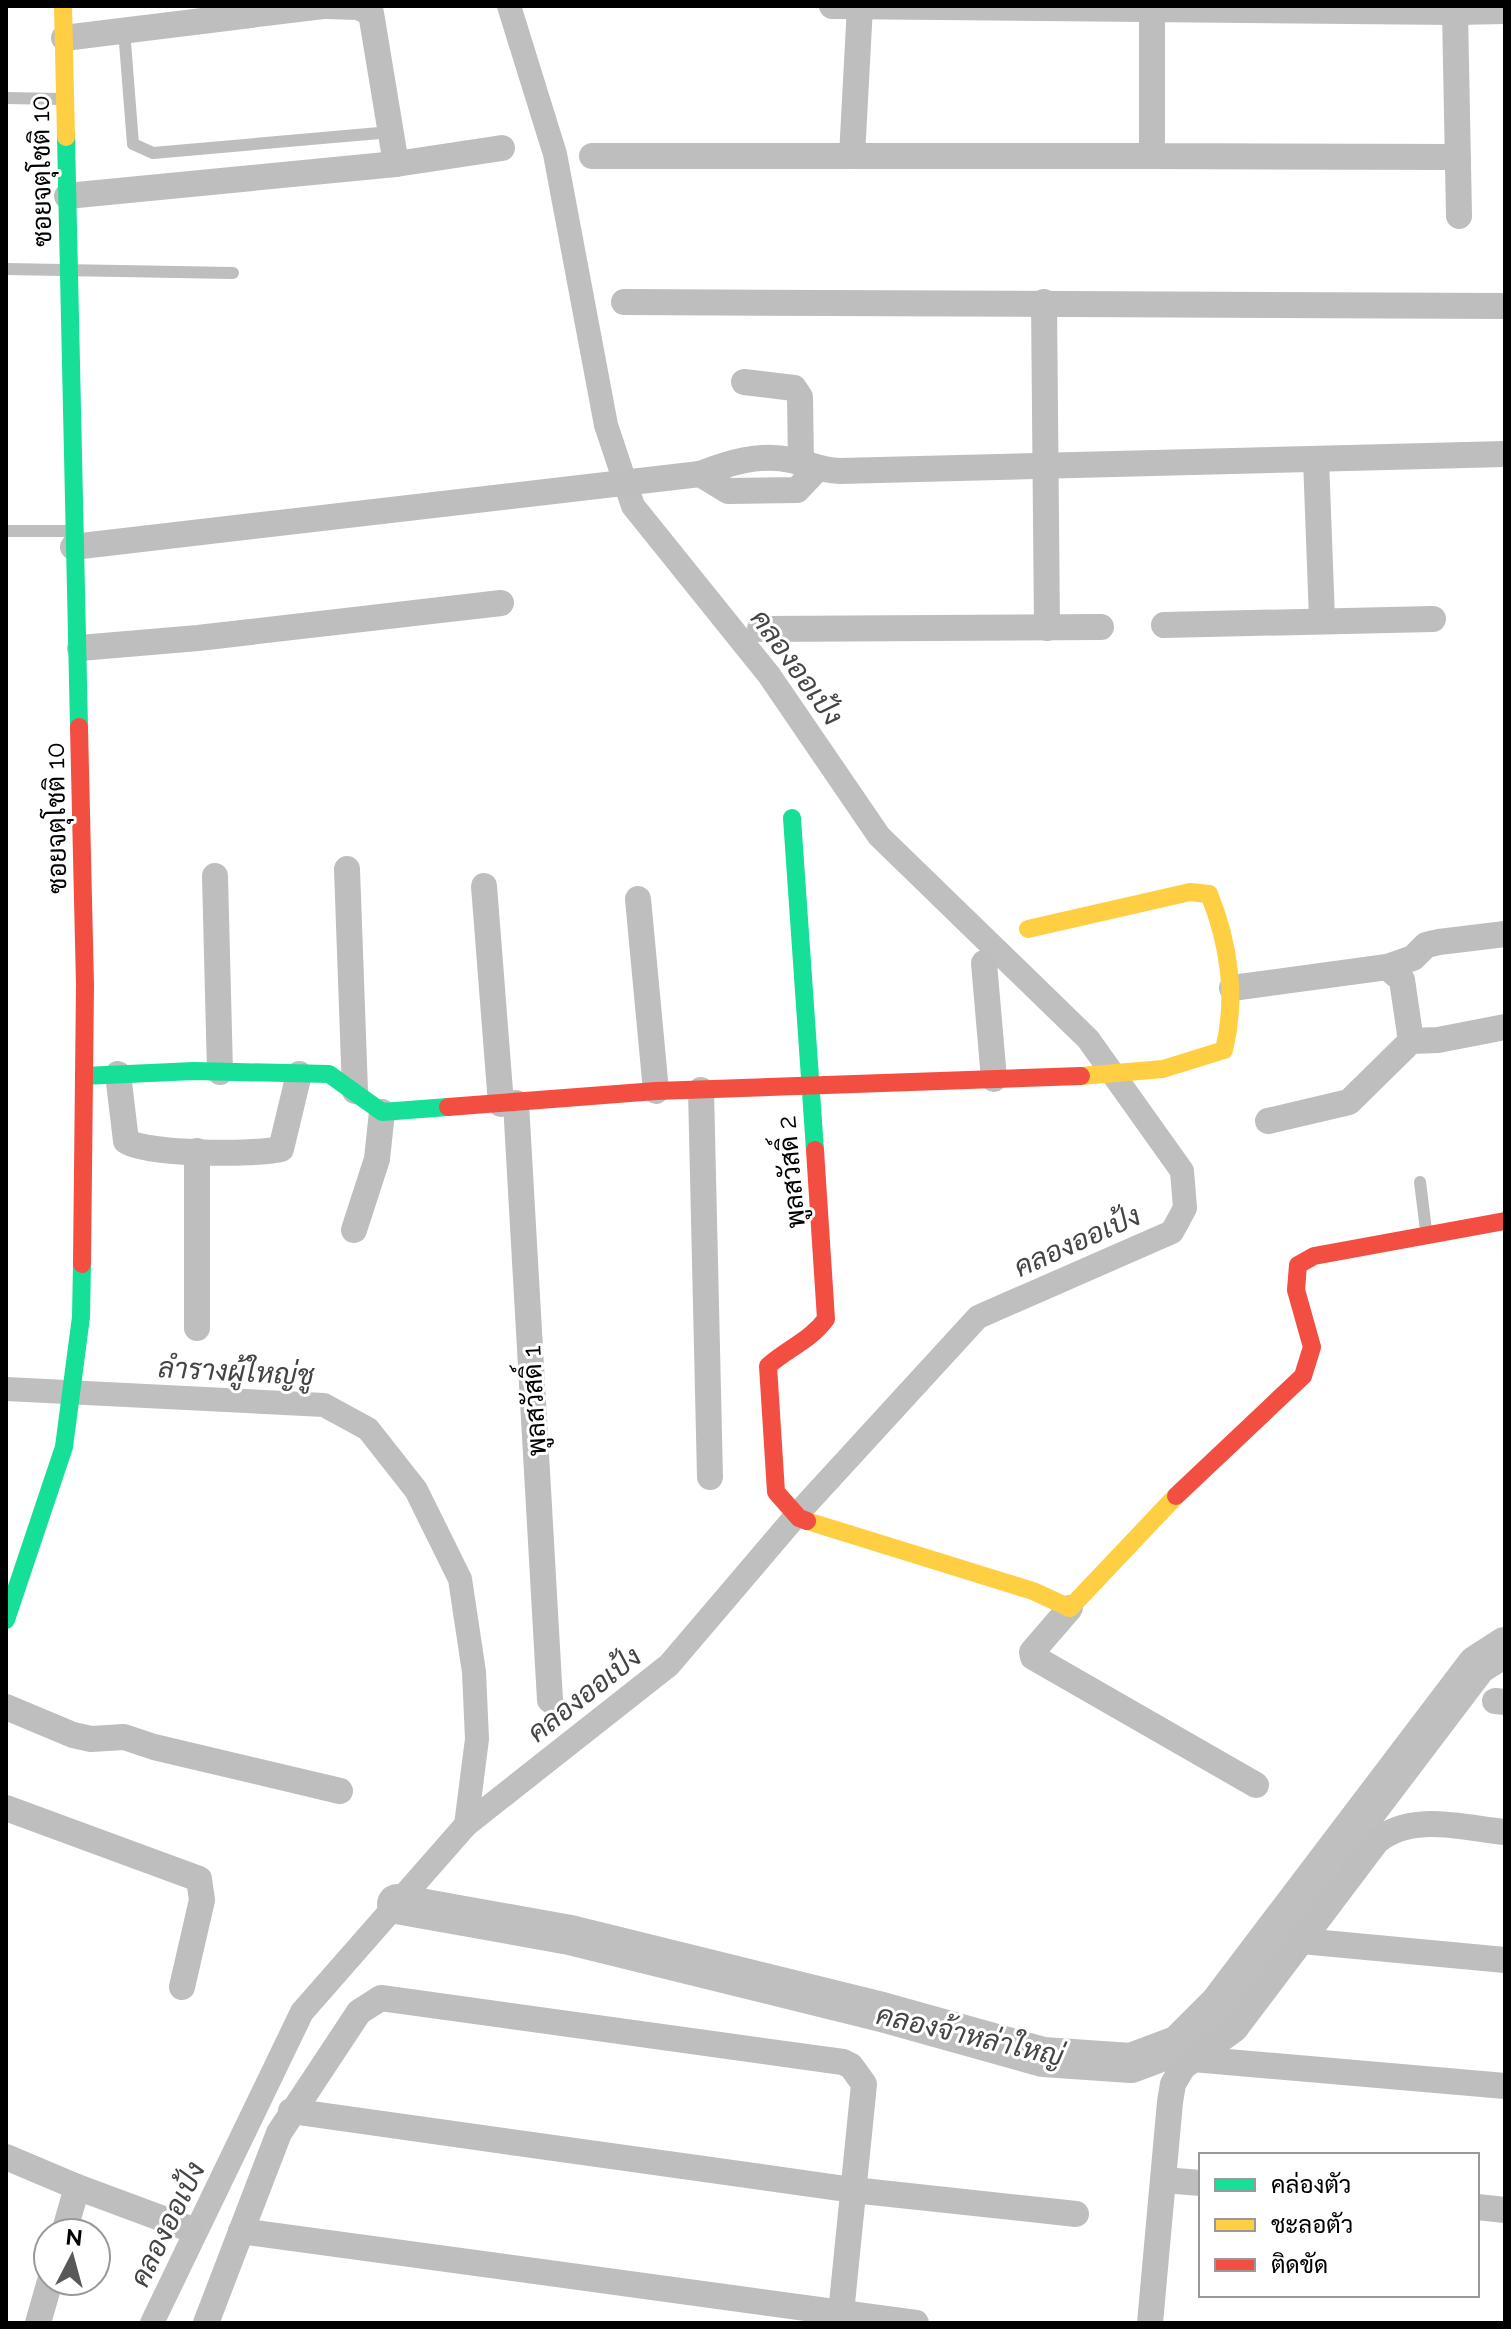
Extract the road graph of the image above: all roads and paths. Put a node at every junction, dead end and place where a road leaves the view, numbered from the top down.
1 (63, 6) edge
2 (326, 6) edge
3 (832, 6) edge
4 (860, 6) edge
5 (931, 6) edge
6 (1094, 7) edge
7 (1248, 8) edge
8 (1152, 9) junction
9 (1405, 9) edge
10 (1505, 11) edge
11 (1455, 12) junction
12 (124, 30) junction
13 (64, 38) junction
14 (6, 98) edge
15 (66, 99) junction
16 (392, 132) junction
17 (502, 148) dead end
18 (592, 156) dead end
19 (852, 156) junction
20 (1152, 156) junction
21 (1458, 157) junction
22 (396, 164) junction
23 (67, 196) junction
24 (1459, 216) dead end
25 (6, 269) edge
26 (69, 272) junction
27 (233, 273) dead end
28 (624, 302) dead end
29 (1044, 302) junction
30 (1505, 306) edge
31 (744, 382) dead end
32 (1505, 454) edge
33 (1316, 459) junction
34 (1046, 465) junction
35 (808, 467) junction
36 (6, 531) edge
37 (73, 539) junction
38 (501, 603) dead end
39 (1322, 619) junction
40 (1433, 619) dead end
41 (1164, 625) dead end
42 (1101, 627) dead end
43 (1047, 628) junction
44 (760, 629) dead end
45 (80, 648) junction
46 (792, 818) dead end
47 (347, 869) dead end
48 (215, 876) dead end
49 (484, 886) dead end
50 (638, 899) dead end
51 (1028, 929) dead end
52 (1505, 934) edge
53 (984, 963) dead end
54 (1387, 967) junction
55 (1232, 988) junction
56 (1505, 1027) edge
57 (1411, 1041) junction
58 (220, 1072) junction
59 (118, 1074) junction
60 (299, 1074) junction
61 (84, 1076) junction
62 (994, 1079) junction
63 (810, 1087) junction
64 (701, 1090) junction
65 (355, 1091) junction
66 (656, 1091) junction
67 (508, 1104) junction
68 (382, 1112) junction
69 (1268, 1121) dead end
70 (197, 1151) junction
71 (1420, 1182) dead end
72 (1505, 1221) edge
73 (354, 1230) dead end
74 (1427, 1234) junction
75 (197, 1328) dead end
76 (710, 1477) dead end
77 (1070, 1608) junction
78 (6, 1620) edge
79 (550, 1700) dead end
80 (6, 1707) edge
81 (1256, 1785) dead end
82 (340, 1791) dead end
83 (6, 1808) edge
84 (1505, 1832) edge
85 (1302, 1941) junction
86 (1505, 1960) edge
87 (182, 1987) dead end
88 (1193, 2059) junction
89 (1505, 2086) edge
90 (291, 2111) junction
91 (6, 2157) edge
92 (1163, 2180) junction
93 (1199, 2183) edge
94 (77, 2187) junction
95 (853, 2190) junction
96 (1479, 2207) edge
97 (1505, 2210) edge
98 (1076, 2214) dead end
99 (69, 2217) edge
100 (190, 2229) dead end
101 (241, 2231) junction
102 (45, 2297) edge
103 (840, 2319) edge
104 (1158, 2322) edge
105 (38, 2323) edge
106 (206, 2323) edge
107 (916, 2323) edge

1 - 13 street, ซอยจตุโชติ 10
2 - 12 street
2 - 16 street
3 - 4 street
4 - 5 street
4 - 19 street
5 - 6 street
6 - 8 street
7 - 8 street
7 - 9 street
8 - 20 street
9 - 11 street
10 - 11 street
11 - 21 street
12 - 13 street
12 - 16 lane
13 - 15 street, ซอยจตุโชติ 10
14 - 15 lane
15 - 23 street, ซอยจตุโชติ 10
16 - 22 street
17 - 22 street
18 - 19 street
19 - 20 street
20 - 21 street
21 - 24 street
22 - 23 street
23 - 26 street, ซอยจตุโชติ 10
25 - 26 lane
26 - 27 lane
26 - 37 street, ซอยจตุโชติ 10
28 - 29 street
29 - 30 street
29 - 34 street
31 - 35 street
32 - 33 street
33 - 34 street
33 - 39 street
34 - 35 street
34 - 43 street
35 - 37 street
36 - 37 lane
37 - 45 street, ซอยจตุโชติ 10
38 - 45 street
39 - 40 street
39 - 41 street
42 - 43 street
43 - 44 street
45 - 61 street, ซอยจตุโชติ 10
46 - 63 street, พูลสวัสดิ์ 2
47 - 65 street
48 - 58 street
49 - 67 street, พูลสวัสดิ์ 1
50 - 66 street
51 - 55 street
52 - 54 street
53 - 62 street
54 - 55 street
54 - 57 street
55 - 62 street
56 - 57 street
57 - 69 street
58 - 59 street
58 - 60 street
59 - 61 street
59 - 70 street
60 - 65 street
60 - 70 street
61 - 78 street, ซอยจตุโชติ 10
62 - 63 street
63 - 64 street
63 - 77 street, พูลสวัสดิ์ 2
64 - 66 street
64 - 76 street
65 - 68 street
66 - 67 street
67 - 68 street
67 - 79 street, พูลสวัสดิ์ 1
68 - 73 street
70 - 75 street
71 - 74 lane
72 - 74 street
74 - 77 street
77 - 81 street
80 - 82 street
83 - 87 street
84 - 85 street
85 - 86 street
85 - 88 street
88 - 89 street
88 - 92 street
90 - 95 street
90 - 95 street
90 - 101 street
91 - 94 street
92 - 93 street
92 - 104 street
94 - 99 street
94 - 100 street
95 - 98 street
95 - 103 street
96 - 97 street
101 - 103 street
101 - 106 street
102 - 105 street
103 - 107 street

